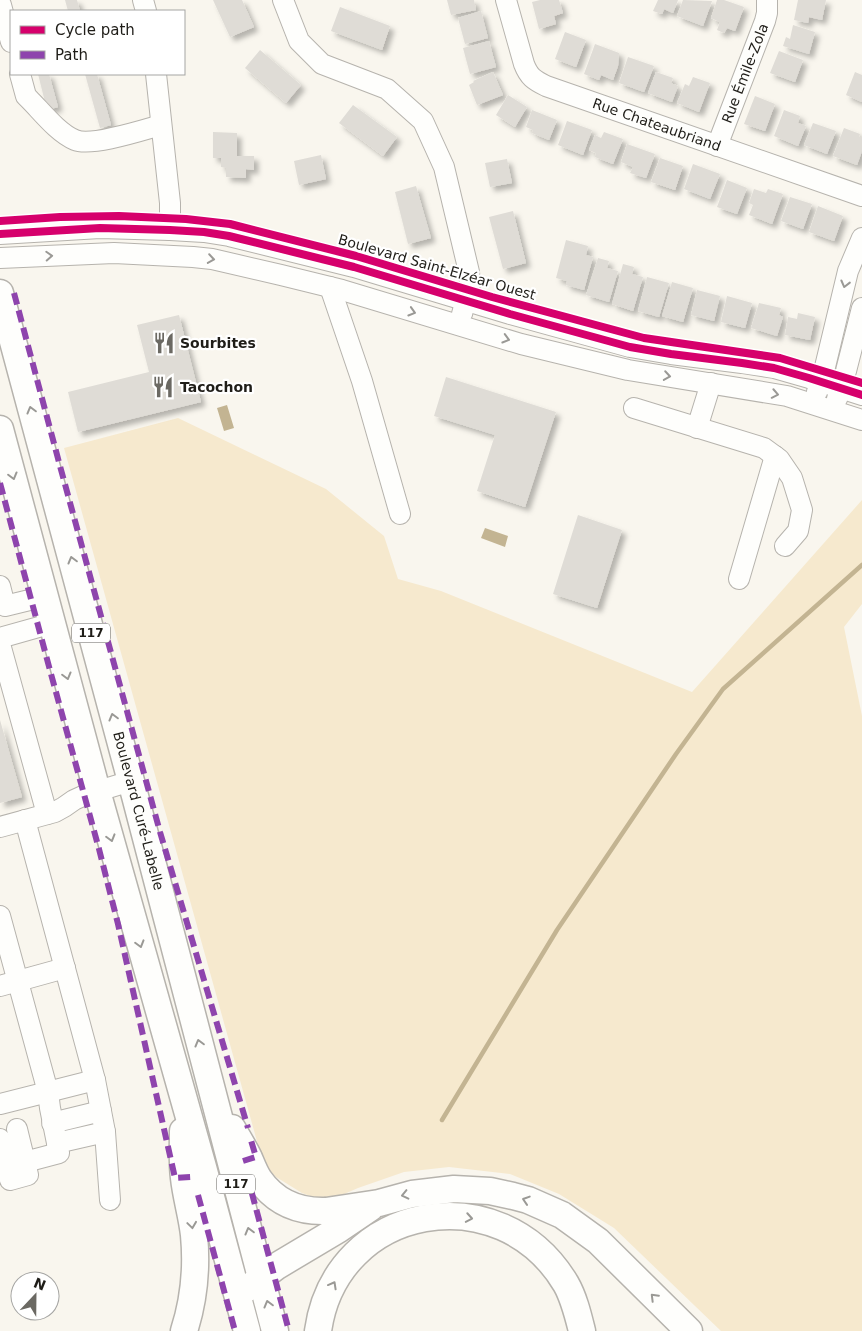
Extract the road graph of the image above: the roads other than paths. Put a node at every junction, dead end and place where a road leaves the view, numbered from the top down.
1 (284, 0) edge
2 (506, 0) edge
3 (767, 0) edge
4 (7, 3) edge
5 (10, 32) edge
6 (20, 75) edge
7 (156, 75) edge
8 (161, 125) junction
9 (717, 146) junction
10 (862, 196) edge
11 (170, 230) junction
12 (0, 234) edge
13 (862, 238) edge
14 (0, 258) edge
15 (330, 287) junction
16 (0, 292) edge
17 (465, 301) junction
18 (862, 308) edge
19 (459, 326) junction
20 (821, 381) junction
21 (711, 383) junction
22 (841, 388) junction
23 (862, 395) edge
24 (814, 404) junction
25 (634, 408) dead end
26 (833, 410) junction
27 (862, 420) edge
28 (697, 428) junction
29 (1, 440) edge
30 (775, 456) junction
31 (400, 514) dead end
32 (785, 546) dead end
33 (739, 579) dead end
34 (46, 596) junction
35 (2, 600) edge
36 (52, 623) junction
37 (0, 638) edge
38 (0, 644) edge
39 (131, 781) junction
40 (97, 791) junction
41 (47, 814) junction
42 (25, 820) junction
43 (0, 827) edge
44 (0, 916) edge
45 (65, 968) junction
46 (9, 983) edge
47 (95, 1080) junction
48 (211, 1090) junction
49 (48, 1092) junction
50 (183, 1096) junction
51 (0, 1104) edge
52 (101, 1111) junction
53 (52, 1123) junction
54 (105, 1132) junction
55 (8, 1134) edge
56 (57, 1143) junction
57 (110, 1200) dead end
58 (379, 1203) junction
59 (262, 1278) junction
60 (238, 1297) junction
61 (184, 1331) edge
62 (247, 1331) edge
63 (276, 1331) edge
64 (318, 1331) edge
65 (582, 1331) edge
66 (689, 1331) edge

1 - 17 street
2 - 9 street, Rue Chateaubriand
3 - 9 street, Rue Émile-Zola
4 - 5 street
6 - 8 street
7 - 8 street
8 - 11 street
9 - 10 street, Rue Chateaubriand
11 - 12 street, Boulevard Saint-Elzéar Ouest
11 - 17 street, Boulevard Saint-Elzéar Ouest
13 -> 20 street
14 -> 15 street
15 -> 19 street
15 - 31 street
39 -> 16 main road, Boulevard Curé-Labelle / 117
17 - 19 street
17 - 20 street, Boulevard Saint-Elzéar Ouest
18 - 22 street
19 -> 21 street
20 - 22 street, Boulevard Saint-Elzéar Ouest
20 - 24 street
21 -> 24 street
21 - 28 street
22 - 23 street, Boulevard Saint-Elzéar Ouest
22 - 26 street
24 - 26 street
25 - 28 street
26 - 27 street
28 - 30 street
29 -> 34 main road, 117
30 - 32 street
30 - 33 street
34 - 35 street
34 - 36 main road, 117
36 - 37 street
36 -> 40 main road, 117
38 - 41 street
39 - 40 street
48 -> 39 main road, Boulevard Curé-Labelle / 117
40 - 41 street
40 -> 50 main road, 117
41 - 42 street
42 - 43 street
42 - 45 street
44 - 46 street
45 - 46 street
45 - 47 street
46 - 49 street
47 - 49 street
47 - 52 street
48 - 58 main road
59 -> 48 main road, Boulevard Curé-Labelle / 117
49 - 51 street
49 - 53 street
50 - 60 main road, 117
50 -> 61 main road
52 - 53 street
52 - 54 street
53 - 56 street
54 - 56 street
54 - 57 street
55 - 56 street
58 - 59 main road
66 -> 58 main road
59 - 60 main road
63 -> 59 main road, Boulevard Curé-Labelle / 117
60 - 62 main road, 117
64 -> 65 main road

